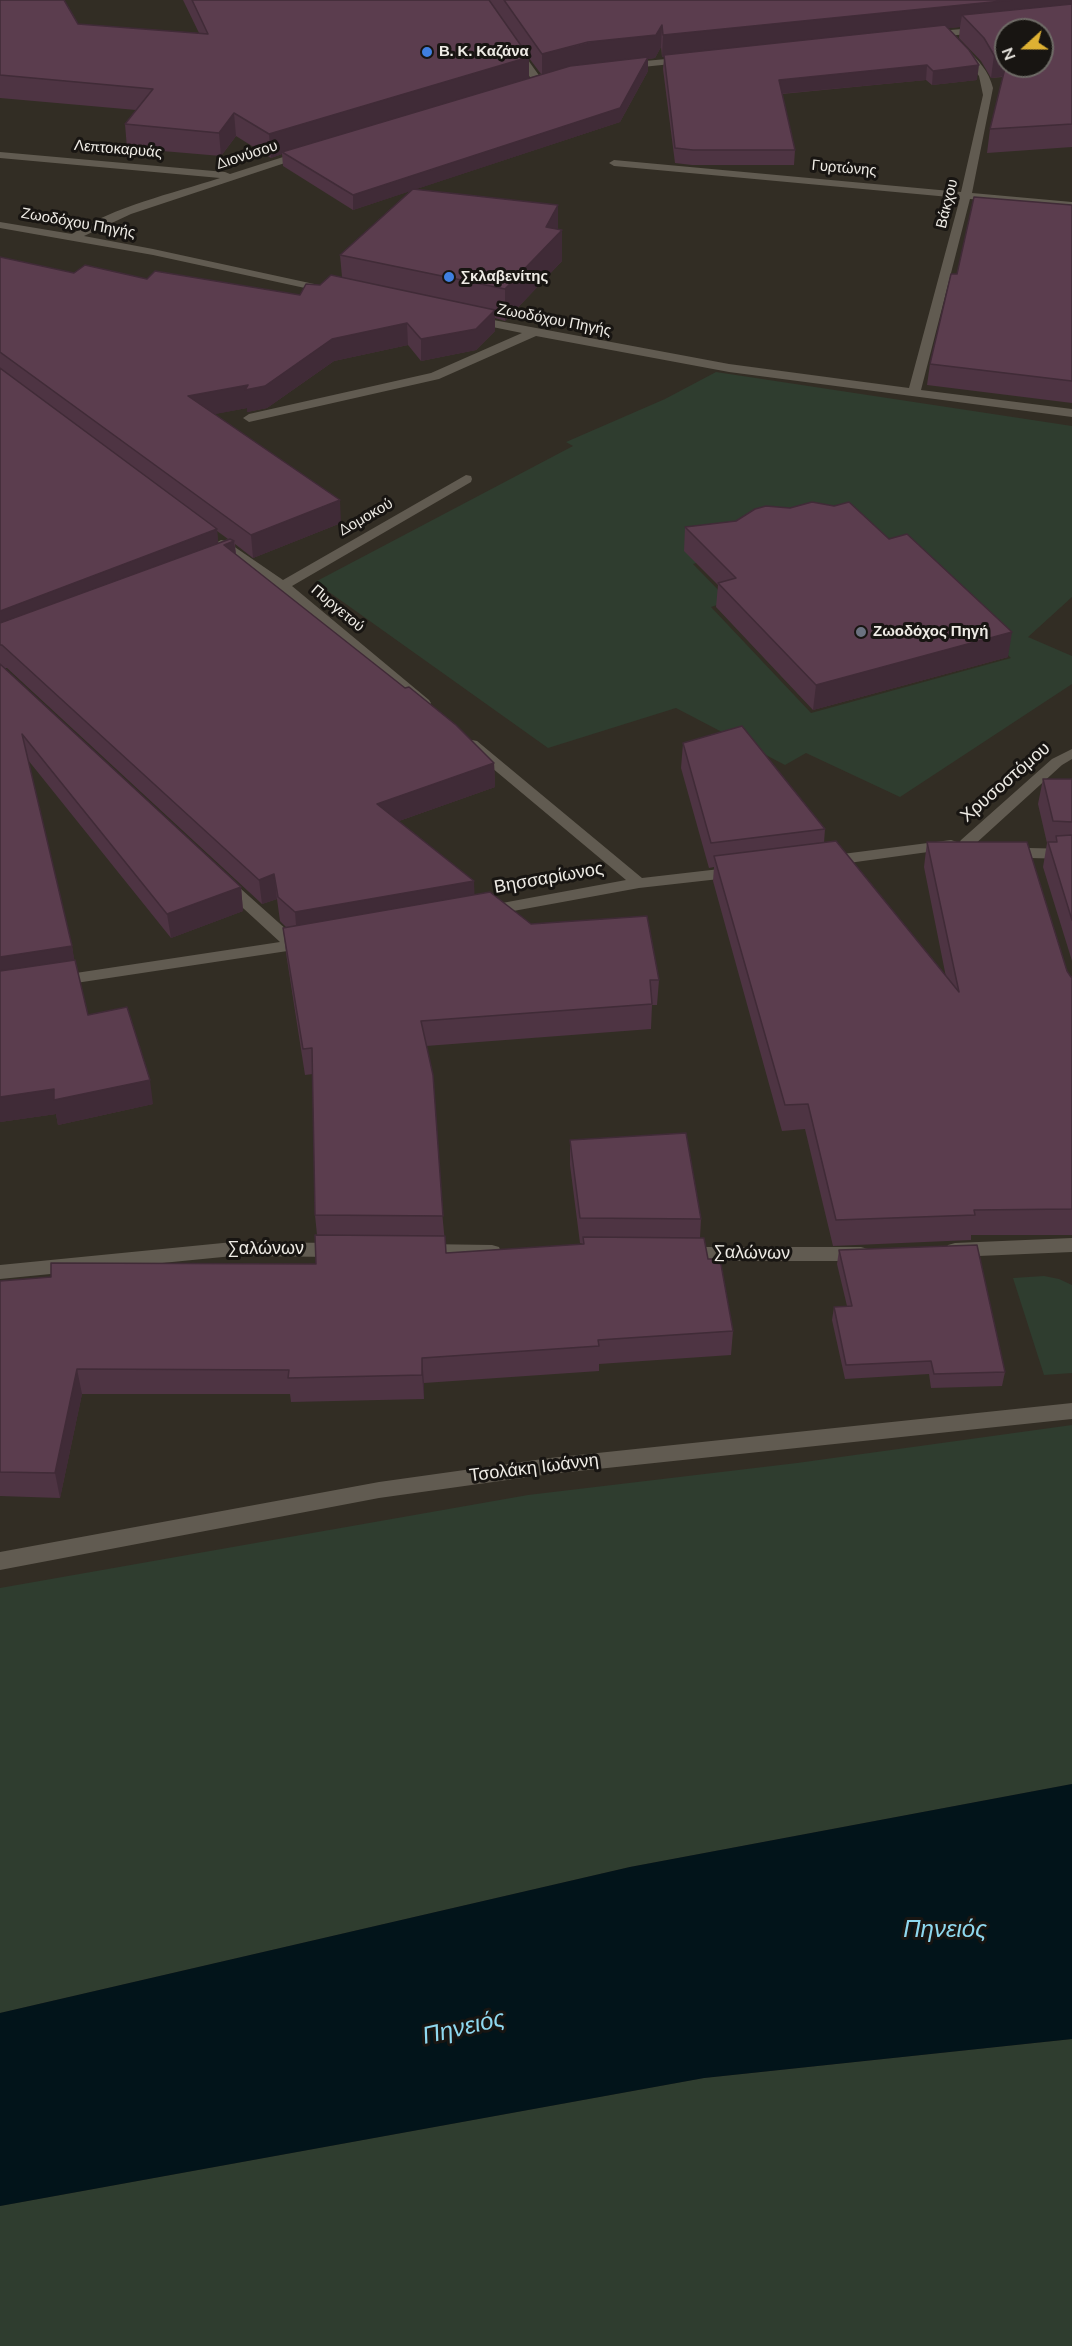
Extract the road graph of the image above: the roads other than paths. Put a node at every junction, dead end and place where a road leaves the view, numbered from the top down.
1 (992, 29) edge
2 (946, 33) junction
3 (507, 36) edge
4 (922, 36) edge
5 (698, 59) edge
6 (615, 67) edge
7 (550, 78) edge
8 (321, 148) edge
9 (0, 155) edge
10 (614, 163) dead end
11 (234, 176) junction
12 (966, 195) junction
13 (1072, 205) edge
14 (0, 225) edge
15 (75, 237) junction
16 (337, 291) edge
17 (463, 318) edge
18 (532, 333) junction
19 (914, 394) junction
20 (1072, 413) edge
21 (249, 418) edge
22 (466, 479) dead end
23 (206, 533) edge
24 (283, 586) junction
25 (438, 715) edge
26 (466, 738) edge
27 (1072, 753) edge
28 (967, 843) junction
29 (1029, 853) junction
30 (1072, 854) edge
31 (806, 864) edge
32 (751, 870) edge
33 (215, 873) edge
34 (1036, 875) edge
35 (639, 883) junction
36 (466, 914) edge
37 (327, 939) edge
38 (293, 945) junction
39 (35, 984) edge
40 (1072, 1245) edge
41 (352, 1250) edge
42 (412, 1251) edge
43 (934, 1251) edge
44 (507, 1252) edge
45 (663, 1253) edge
46 (876, 1254) edge
47 (0, 1272) edge
48 (1072, 1411) edge
49 (0, 1561) edge

1 - 2 street
2 - 4 street
2 - 12 street, Βάκχου
3 - 7 street
5 - 6 street
8 - 11 street, Διονύσου
9 - 11 street, Λεπτοκαρυάς
10 - 12 street, Γυρτώνης
11 - 15 street, Διονύσου
12 - 13 street, Γυρτώνης
12 - 19 street, Βάκχου
14 - 15 street, Ζωοδόχου Πηγής
15 - 16 street, Ζωοδόχου Πηγής
17 - 18 street, Ζωοδόχου Πηγής
18 - 19 street, Ζωοδόχου Πηγής
18 - 21 street
19 - 20 street, Ζωοδόχου Πηγής
22 - 24 street, Δομοκού
23 - 24 street, Πυργετού
24 - 25 street, Πυργετού
26 - 35 street
27 - 28 street, Χρυσοστόμου
28 - 29 street
28 - 31 street
29 - 30 street
29 - 34 street
32 - 35 street, Βησσαρίωνος
33 - 38 street
35 - 36 street, Βησσαρίωνος
37 - 38 street
38 - 39 street
40 - 43 street
41 - 47 street, Σαλώνων
42 - 44 street
45 - 46 street, Σαλώνων
48 - 49 street, Τσολάκη Ιωάννη

